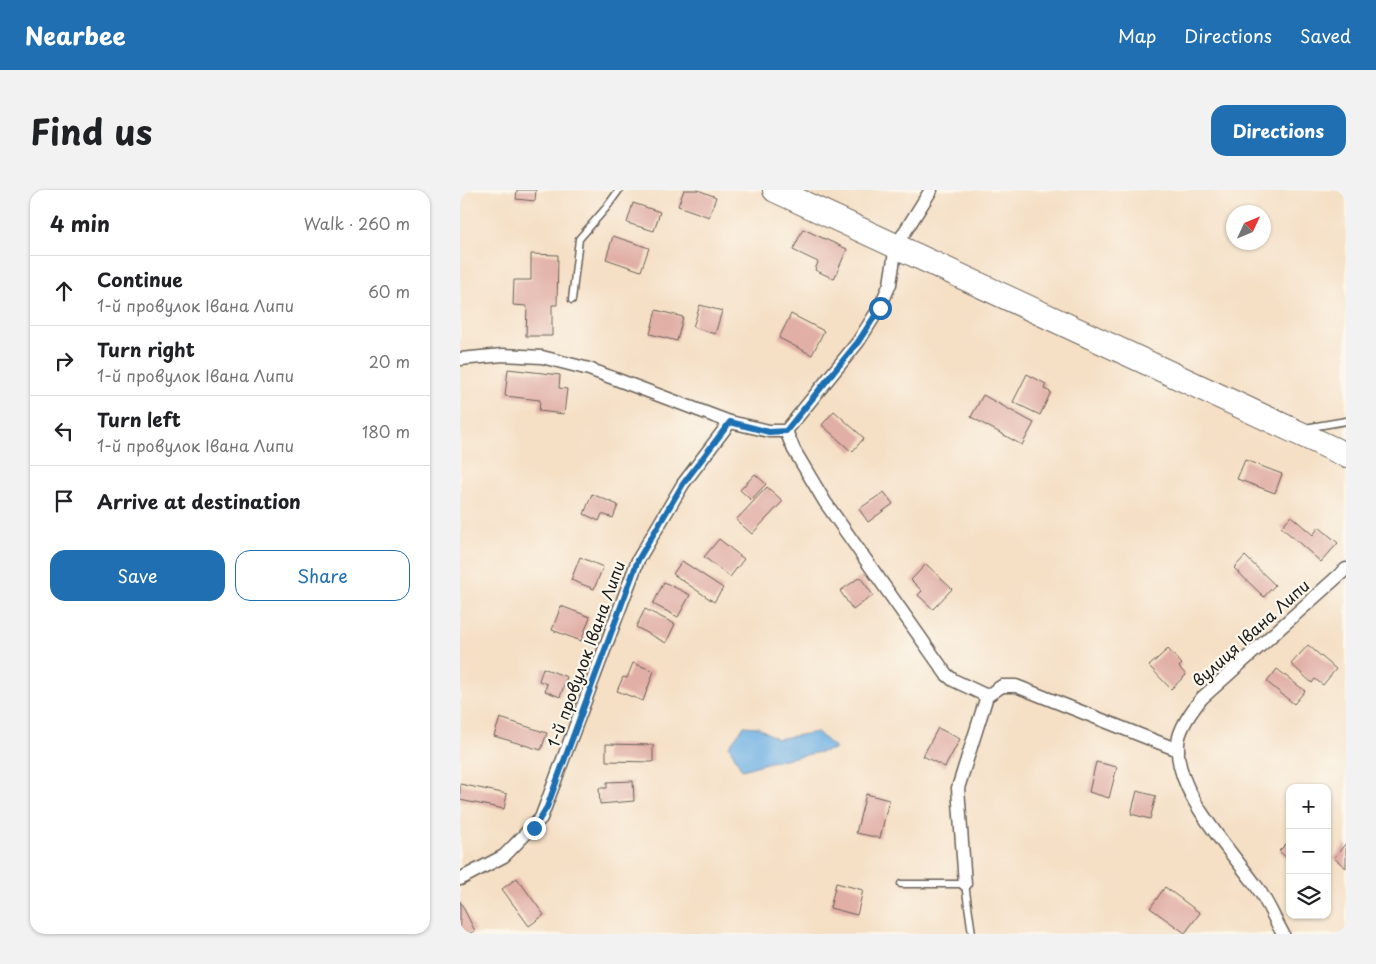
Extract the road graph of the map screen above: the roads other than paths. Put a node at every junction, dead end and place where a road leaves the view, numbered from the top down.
1 (619, 190) edge
2 (775, 190) edge
3 (931, 190) edge
4 (896, 246) junction
5 (572, 300) dead end
6 (460, 359) edge
7 (1346, 421) edge
8 (730, 422) junction
9 (1295, 430) junction
10 (786, 431) junction
11 (1346, 455) edge
12 (1346, 569) edge
13 (987, 696) junction
14 (1178, 750) junction
15 (460, 879) edge
16 (901, 884) dead end
17 (965, 884) junction
18 (972, 934) edge
19 (1283, 934) edge

1 - 5 lane
2 - 4 highway
3 - 4 street
4 - 9 highway
4 - 10 street
6 - 8 street
7 - 9 lane
8 - 10 street
8 - 15 street, 1-й провулок Івана Липи
9 - 11 highway
10 - 13 street
12 - 14 street, вулиця Івана Липи
13 - 14 street
13 - 17 street
14 - 19 street, вулиця Івана Липи
16 - 17 lane
17 - 18 lane

